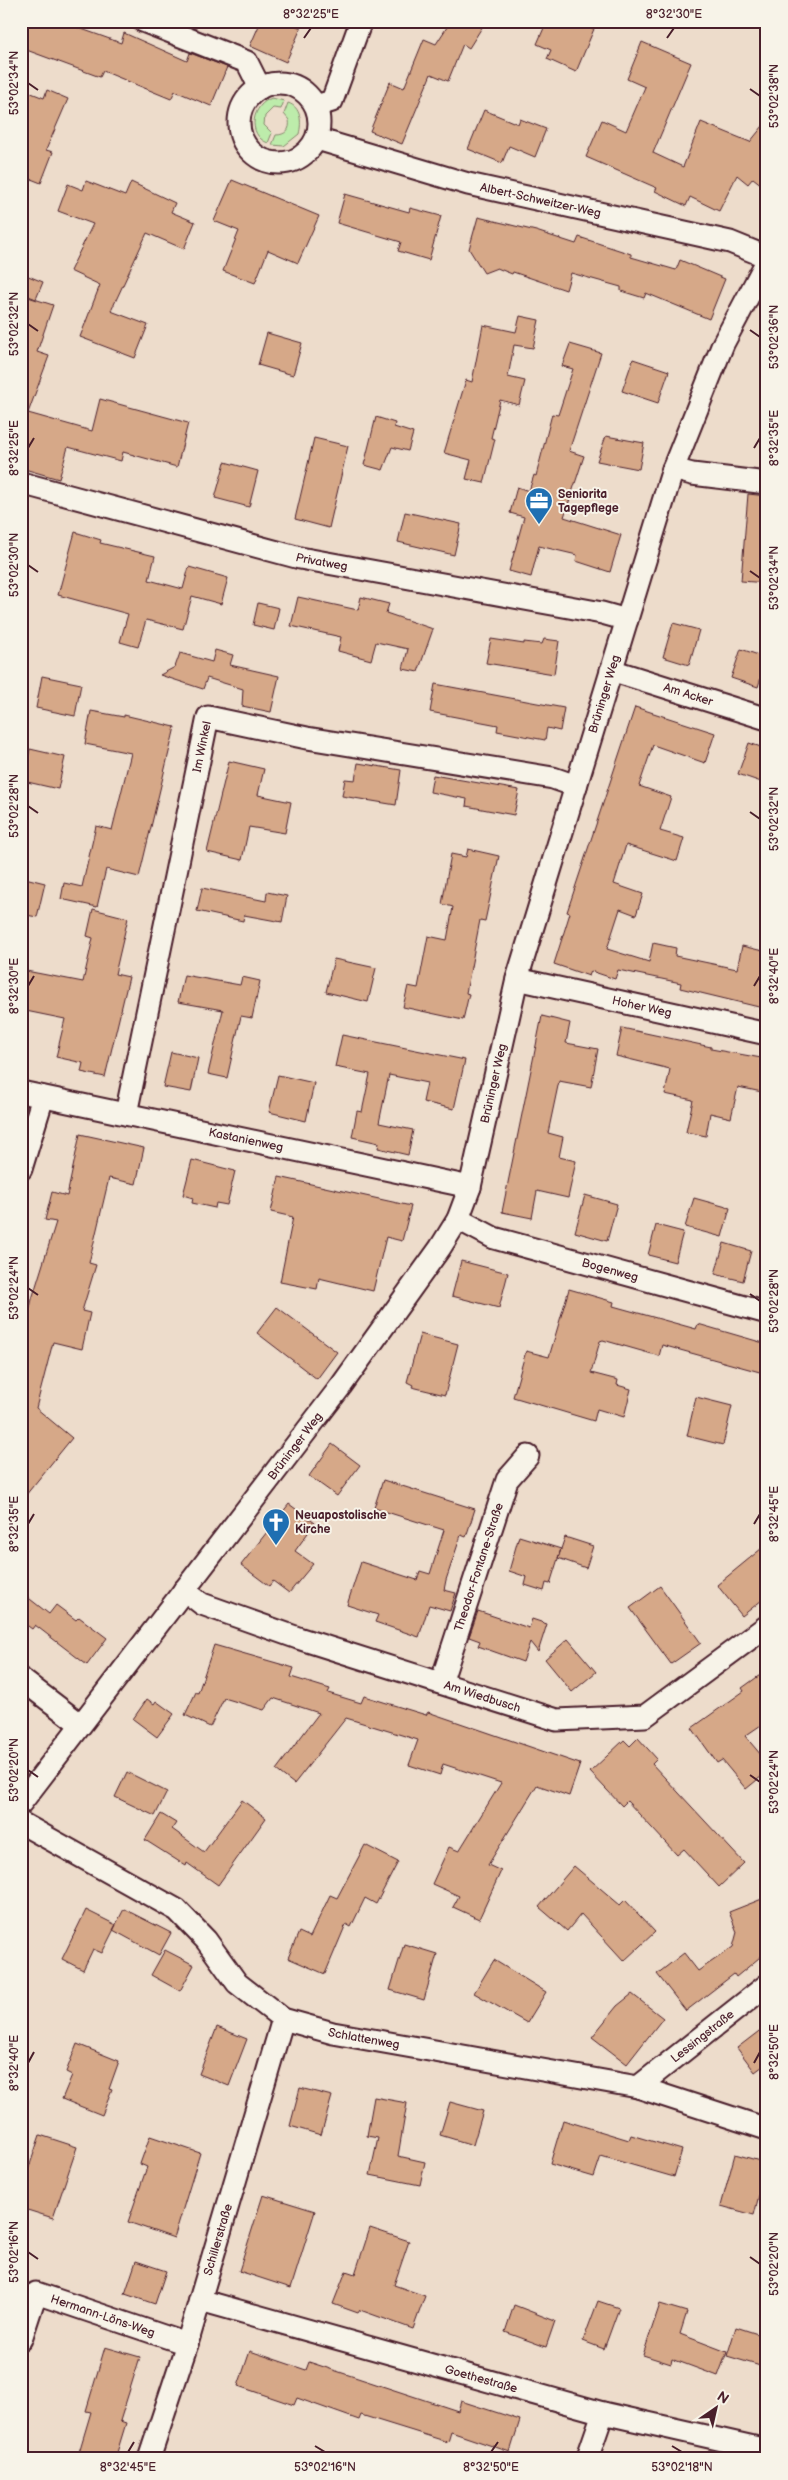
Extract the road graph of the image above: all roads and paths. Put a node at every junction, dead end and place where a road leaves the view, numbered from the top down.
1 (142, 21) edge
2 (360, 21) edge
3 (260, 88) junction
4 (316, 106) junction
5 (317, 139) junction
6 (767, 257) edge
7 (767, 262) edge
8 (673, 470) junction
9 (21, 483) edge
10 (767, 483) edge
11 (627, 620) junction
12 (611, 670) junction
13 (767, 719) edge
14 (576, 786) junction
15 (517, 979) junction
16 (767, 1034) edge
17 (21, 1092) edge
18 (43, 1097) junction
19 (126, 1114) junction
20 (21, 1169) edge
21 (470, 1187) junction
22 (458, 1219) junction
23 (767, 1313) edge
24 (528, 1456) dead end
25 (184, 1590) junction
26 (767, 1626) edge
27 (21, 1679) edge
28 (441, 1683) junction
29 (80, 1724) junction
30 (21, 1803) edge
31 (21, 1823) edge
32 (767, 1986) edge
33 (283, 2019) junction
34 (638, 2087) junction
35 (767, 2129) edge
36 (200, 2300) junction
37 (21, 2339) edge
38 (187, 2344) junction
39 (603, 2413) junction
40 (767, 2450) edge
41 (149, 2459) edge
42 (587, 2459) edge

1 - 3 street
2 - 4 street
3 - 4 street
3 - 5 street
4 - 5 street
5 - 6 street, Albert-Schweitzer-Weg
7 - 8 street, Brüninger Weg
8 - 10 street
8 - 11 street, Brüninger Weg
9 - 11 street, Privatweg
11 - 12 street, Brüninger Weg
12 - 13 street, Am Acker
12 - 14 street, Brüninger Weg
14 - 15 street, Brüninger Weg
14 - 19 street, Im Winkel
15 - 16 street, Hoher Weg
15 - 21 street, Brüninger Weg
17 - 18 street, Kastanienweg
18 - 19 street, Kastanienweg
18 - 20 street
19 - 21 street, Kastanienweg
21 - 22 street, Brüninger Weg
22 - 23 street, Bogenweg
22 - 25 street, Brüninger Weg
24 - 28 street, Theodor-Fontane-Straße
25 - 28 street, Am Wiedbusch
25 - 29 street, Brüninger Weg
26 - 28 street, Am Wiedbusch
27 - 29 street
29 - 30 street, Brüninger Weg
31 - 33 street, Schlattenweg
32 - 34 street, Lessingstraße
33 - 34 street, Schlattenweg
33 - 36 street, Schillerstraße
34 - 35 street, Schlattenweg
36 - 38 street, Schillerstraße
36 - 39 street, Goethestraße
37 - 38 street, Hermann-Löns-Weg
38 - 41 street, Schillerstraße
39 - 40 street, Goethestraße
39 - 42 street

